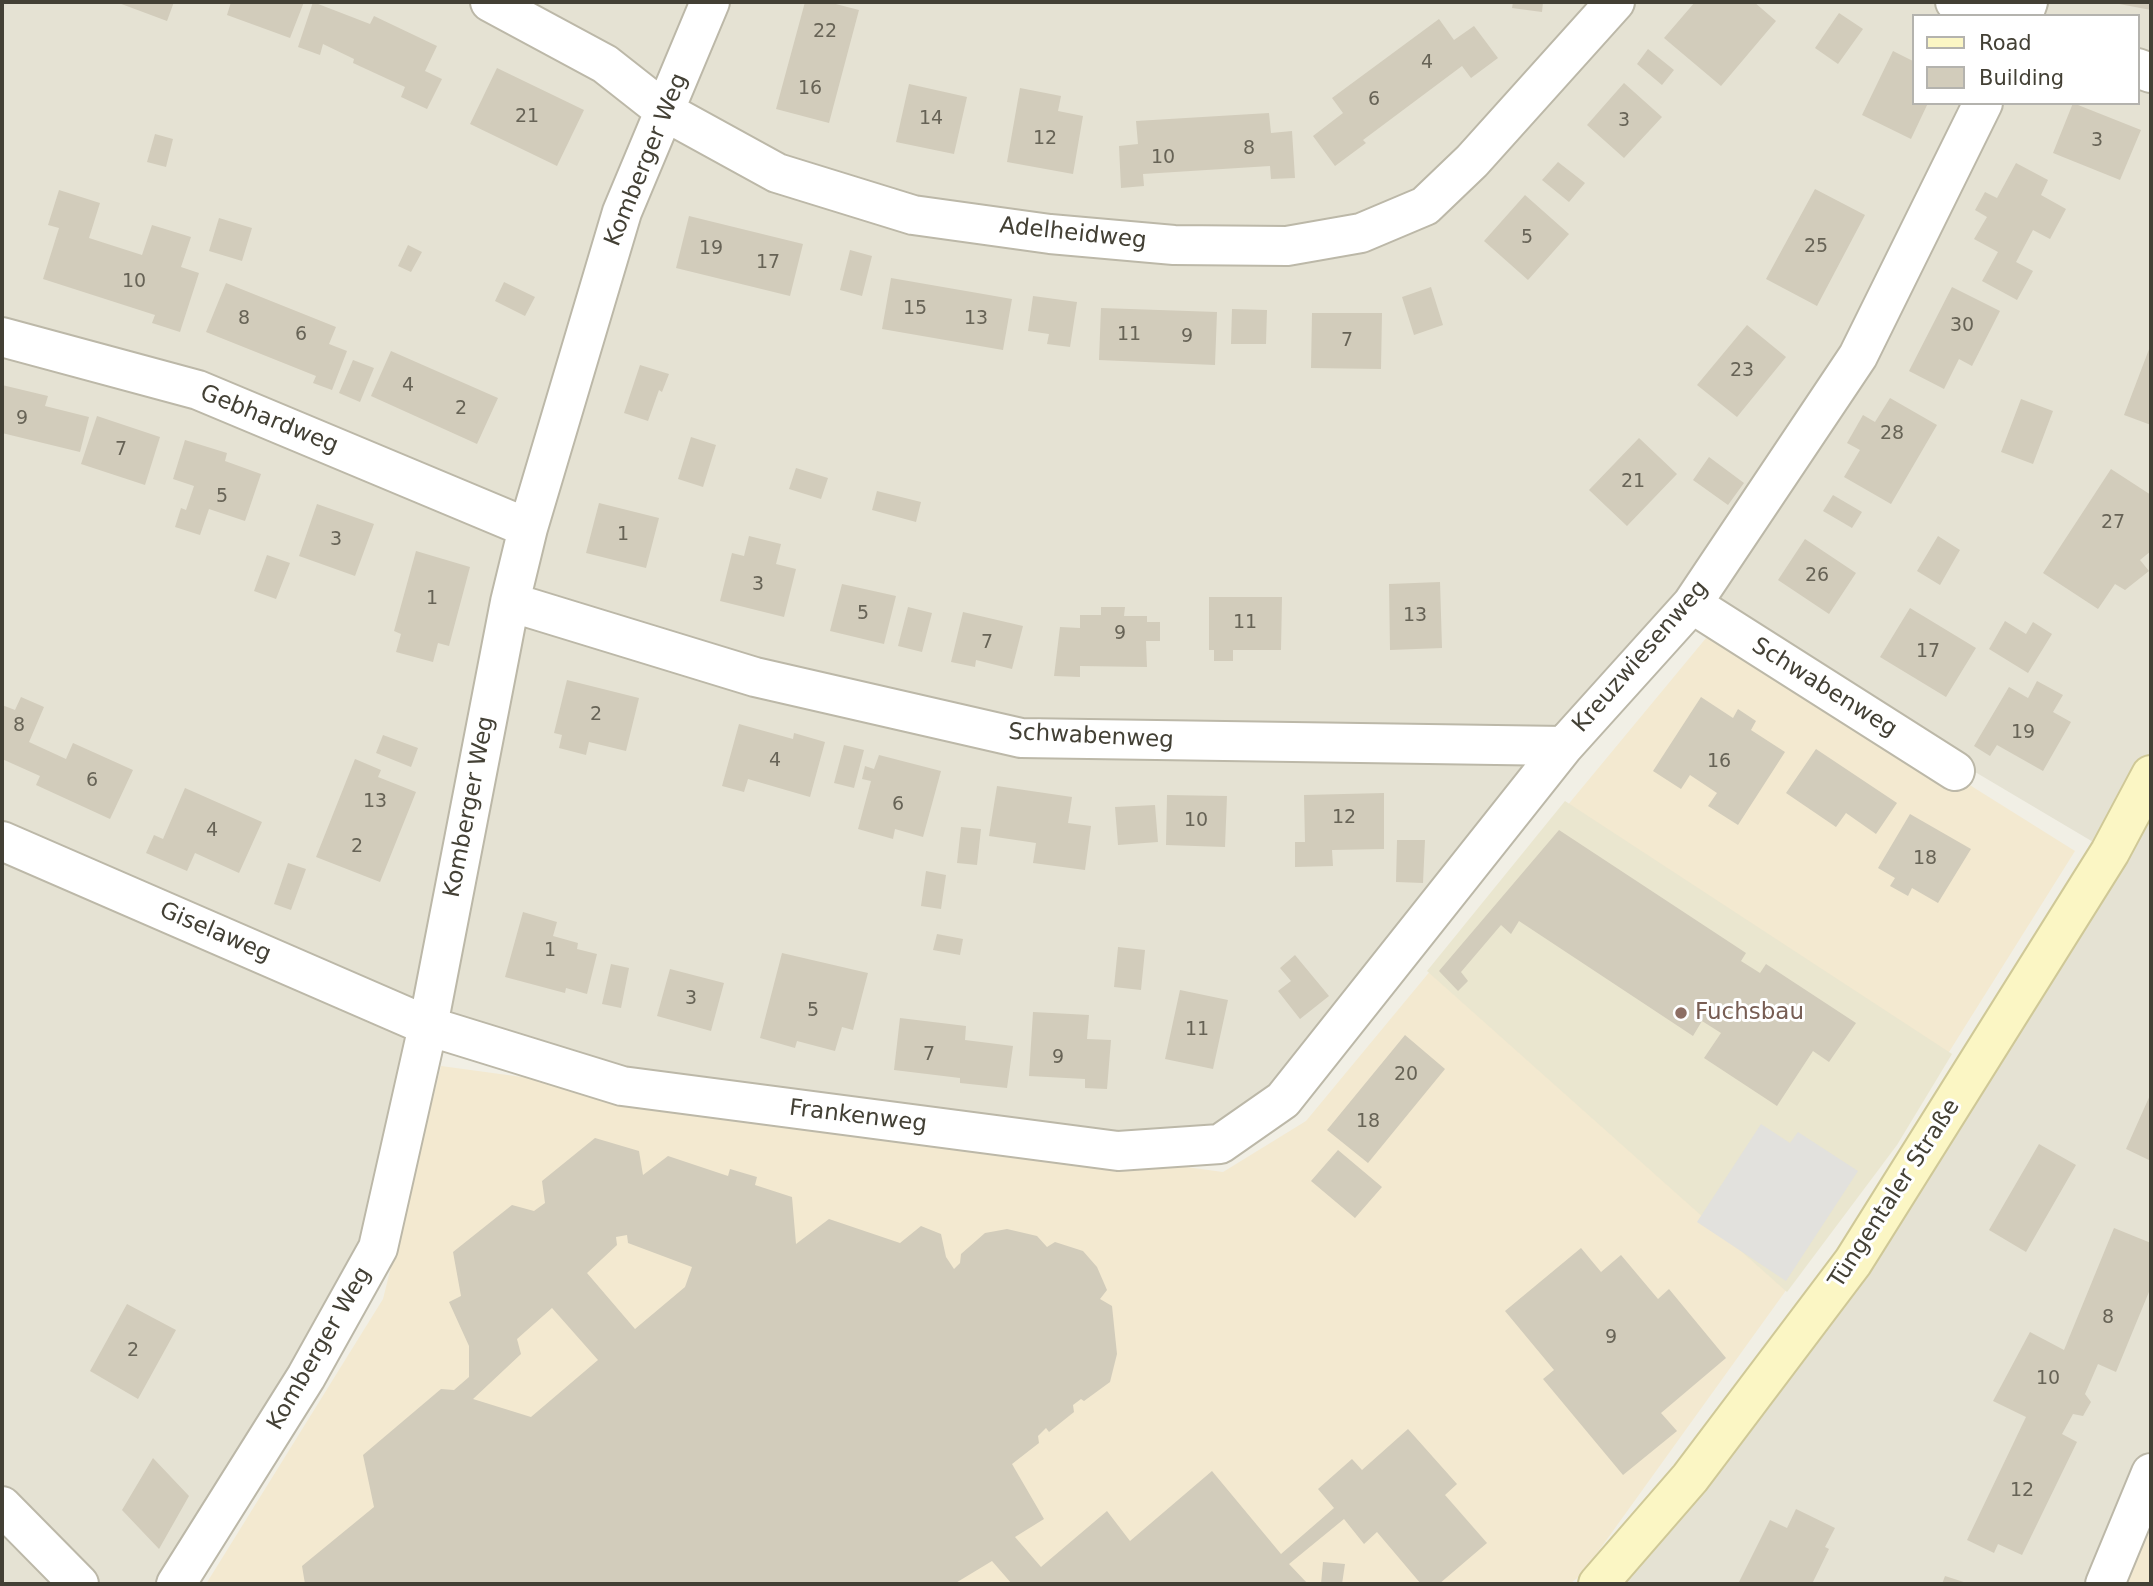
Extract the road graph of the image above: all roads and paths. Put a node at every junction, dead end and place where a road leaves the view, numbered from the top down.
1 (490, 2) edge
2 (710, 2) edge
3 (1615, 2) edge
4 (1955, 2) edge
5 (1989, 14) edge
6 (1982, 105) edge
7 (666, 112) junction
8 (2, 337) edge
9 (528, 528) junction
10 (510, 602) junction
11 (1692, 604) junction
12 (1564, 746) junction
13 (1955, 772) dead end
14 (2151, 775) edge
15 (2, 841) edge
16 (428, 1026) junction
17 (1283, 1100) joint
18 (2151, 1474) edge
19 (2, 1506) edge
20 (79, 1584) edge
21 (176, 1584) edge
22 (1598, 1584) edge
23 (2105, 1584) edge

1 - 7 street, Adelheidweg
2 - 7 street, Komberger Weg
3 - 7 street, Adelheidweg
4 - 5 street
6 - 11 street, Kreuzwiesenweg
7 - 9 street, Komberger Weg
8 - 9 street, Gebhardweg
9 - 10 street, Komberger Weg
10 - 12 street, Schwabenweg
10 - 16 street, Komberger Weg
11 - 12 street, Kreuzwiesenweg
11 - 13 street, Schwabenweg
12 - 17 street, Kreuzwiesenweg
14 - 22 street, Tüngentaler Straße
15 - 16 street, Giselaweg
16 - 17 street, Frankenweg
16 - 21 street, Komberger Weg
18 - 23 street
19 - 20 street

